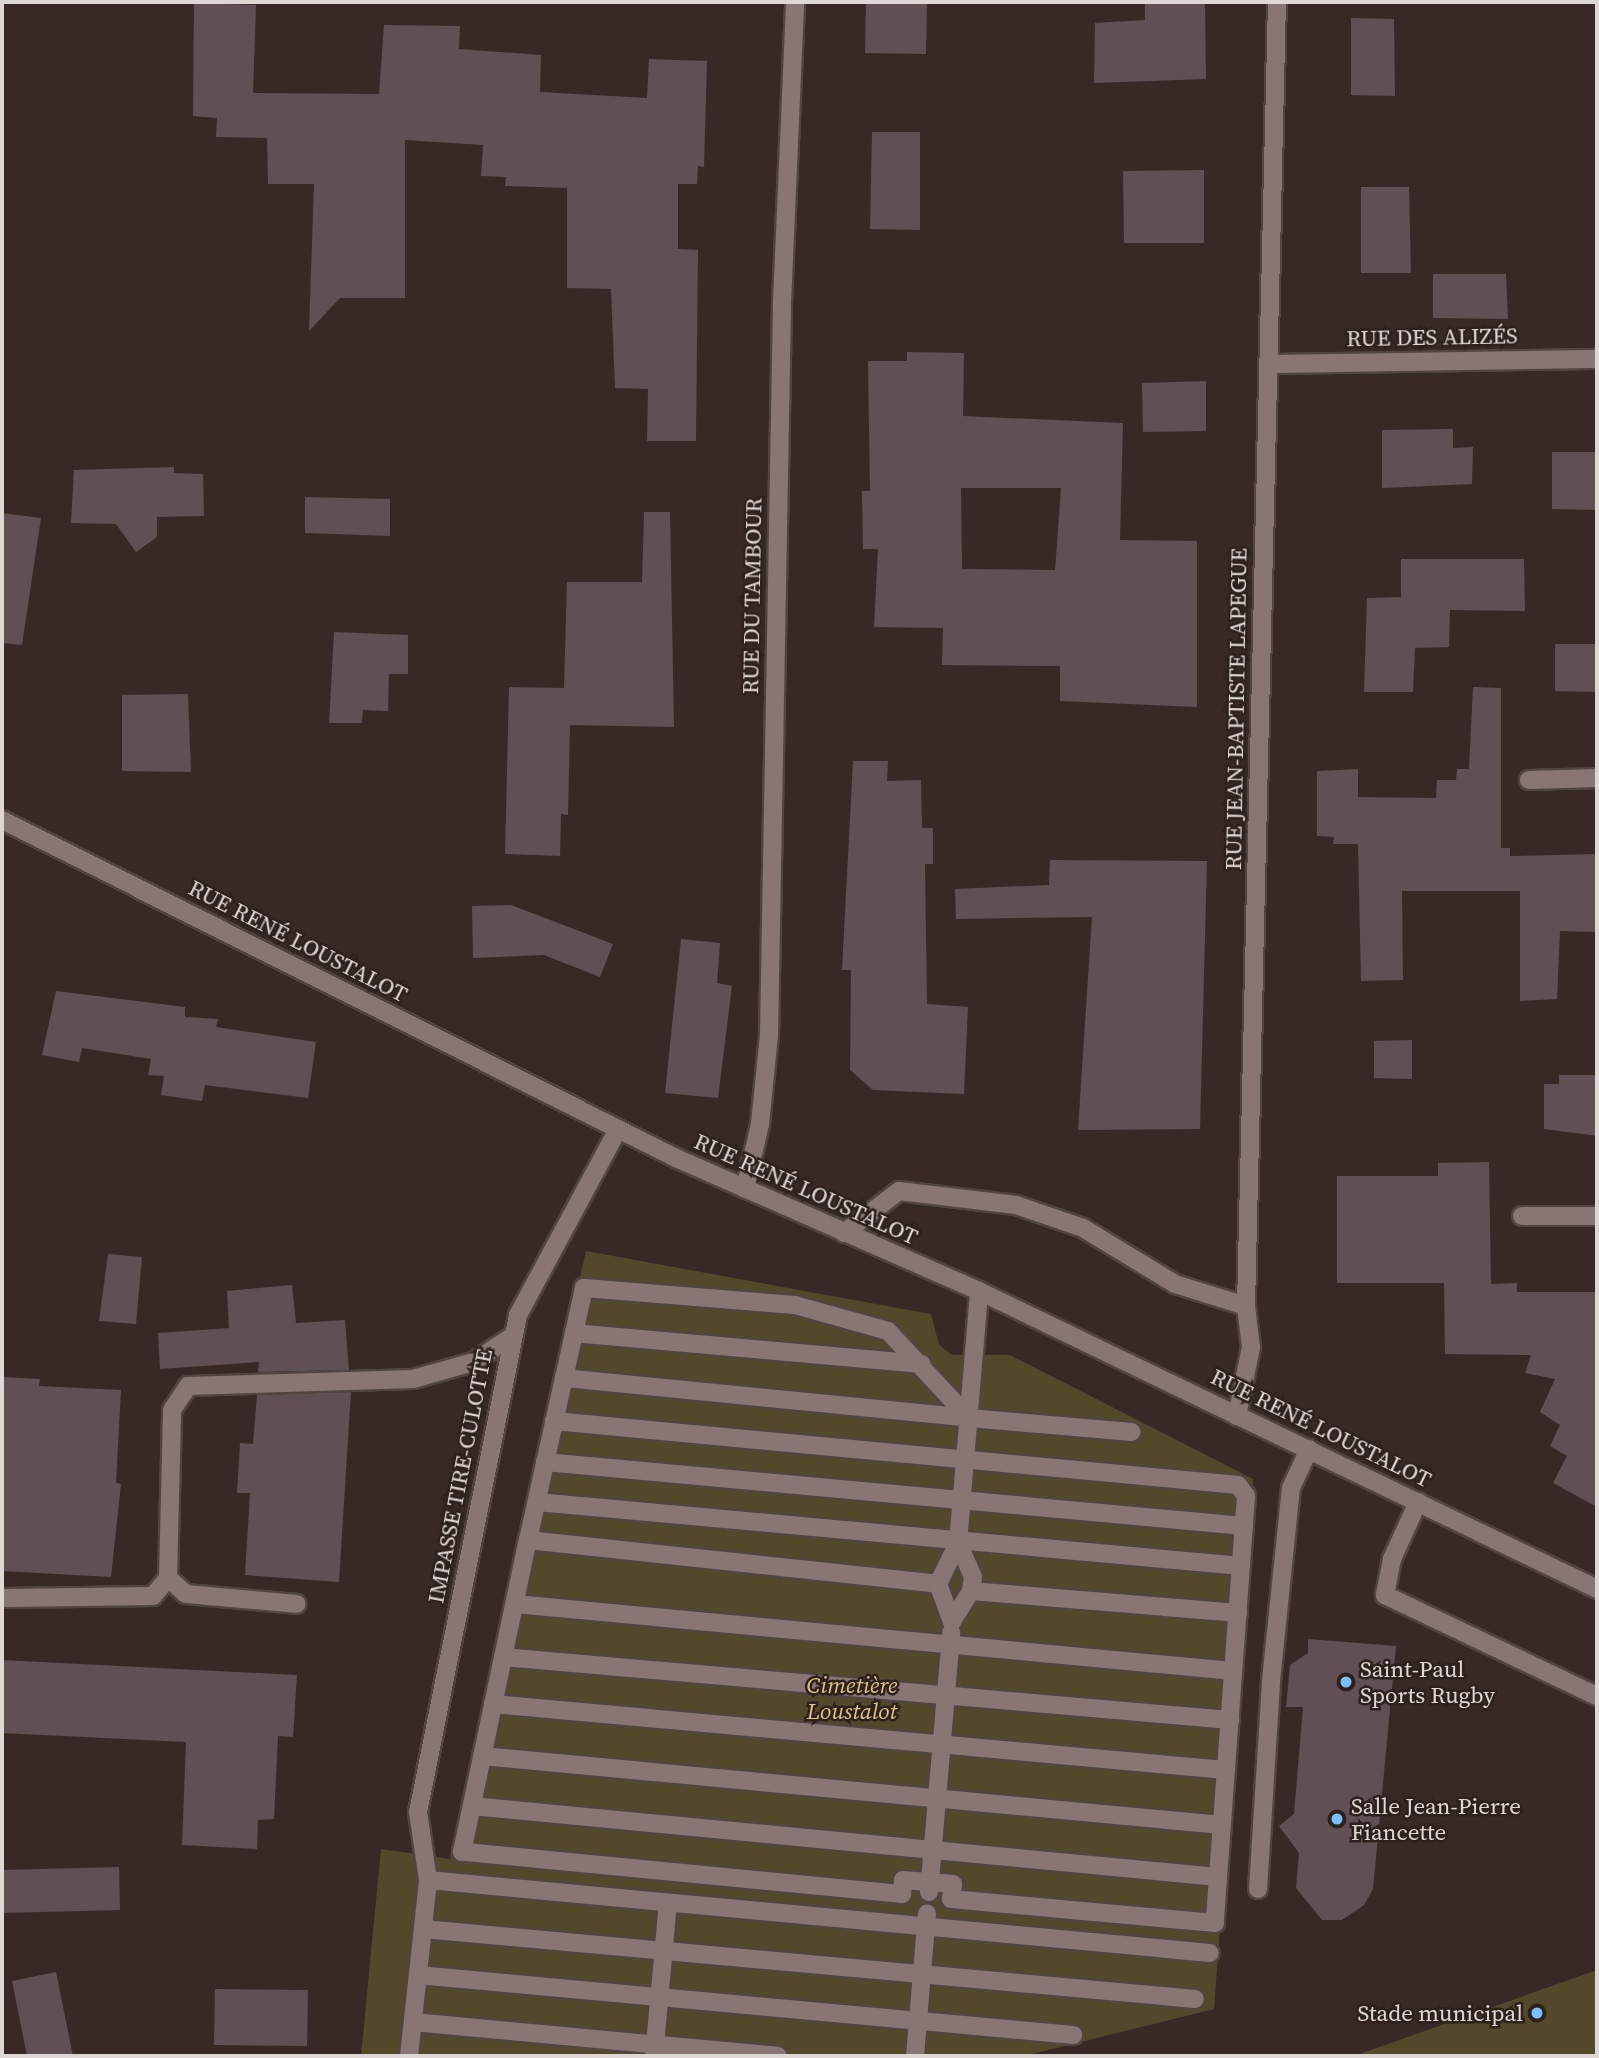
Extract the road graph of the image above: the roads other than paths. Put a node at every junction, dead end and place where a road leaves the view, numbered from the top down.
1 (795, 2) edge
2 (1277, 2) edge
3 (1597, 359) edge
4 (1268, 364) junction
5 (1597, 778) edge
6 (1530, 780) dead end
7 (2, 820) edge
8 (618, 1129) junction
9 (745, 1189) junction
10 (1522, 1216) dead end
11 (1597, 1216) edge
12 (844, 1233) junction
13 (979, 1291) junction
14 (1246, 1307) junction
15 (574, 1332) junction
16 (513, 1336) junction
17 (922, 1364) junction
18 (564, 1378) junction
19 (1237, 1416) junction
20 (969, 1418) junction
21 (554, 1421) junction
22 (1131, 1432) dead end
23 (1309, 1449) junction
24 (965, 1459) junction
25 (545, 1462) junction
26 (961, 1500) junction
27 (537, 1502) junction
28 (1418, 1502) junction
29 (1244, 1526) junction
30 (528, 1540) junction
31 (958, 1542) junction
32 (1241, 1566) junction
33 (169, 1578) junction
34 (938, 1584) junction
35 (1597, 1590) edge
36 (971, 1591) junction
37 (6, 1598) dead end
38 (296, 1604) dead end
39 (515, 1604) junction
40 (1238, 1613) junction
41 (952, 1622) junction
42 (950, 1644) junction
43 (503, 1657) junction
44 (1233, 1671) junction
45 (946, 1695) junction
46 (1597, 1696) edge
47 (493, 1703) junction
48 (1230, 1720) junction
49 (942, 1744) junction
50 (482, 1756) junction
51 (1226, 1770) junction
52 (937, 1798) junction
53 (472, 1807) junction
54 (1222, 1825) junction
55 (933, 1850) junction
56 (1218, 1877) junction
57 (428, 1880) junction
58 (930, 1887) junction
59 (1258, 1889) dead end
60 (668, 1903) junction
61 (927, 1920) junction
62 (423, 1929) junction
63 (663, 1951) junction
64 (1210, 1953) dead end
65 (922, 1974) junction
66 (418, 1975) junction
67 (660, 1997) junction
68 (1195, 1999) dead end
69 (918, 2021) junction
70 (413, 2022) junction
71 (1073, 2035) dead end
72 (654, 2051) edge
73 (409, 2056) edge
74 (777, 2056) edge
75 (915, 2056) edge

1 - 9 street, RUE DU TAMBOUR
2 - 4 street, RUE JEAN-BAPTISTE LAPEGUE
3 - 4 street, RUE DES ALIZÉS
4 - 14 street, RUE JEAN-BAPTISTE LAPEGUE
5 - 6 street
7 - 8 street, RUE RENÉ LOUSTALOT
8 - 9 street, RUE RENÉ LOUSTALOT
8 - 16 street, IMPASSE TIRE-CULOTTE
9 - 12 street, RUE RENÉ LOUSTALOT
10 - 11 street
12 - 13 street, RUE RENÉ LOUSTALOT
12 - 14 street
13 - 19 street, RUE RENÉ LOUSTALOT
13 - 20 street
14 - 19 street, RUE JEAN-BAPTISTE LAPEGUE
15 - 17 street
15 - 17 street
15 - 18 street
16 - 33 street
16 - 57 street, IMPASSE TIRE-CULOTTE
17 - 20 street
18 - 20 street
18 - 21 street
19 - 23 street, RUE RENÉ LOUSTALOT
20 - 22 street
20 - 24 street
21 - 24 street
21 - 25 street
23 - 28 street, RUE RENÉ LOUSTALOT
23 - 59 street
24 - 26 street
24 - 29 street
25 - 26 street
25 - 27 street
26 - 29 street
26 - 31 street
27 - 30 street
27 - 31 street
28 - 35 street, RUE RENÉ LOUSTALOT
28 - 46 street
29 - 32 street
30 - 34 street
30 - 39 street
31 - 32 street
31 - 34 street
31 - 36 street
32 - 40 street
33 - 37 street
33 - 38 street
34 - 41 street
36 - 40 street
36 - 41 street
39 - 42 street
39 - 43 street
40 - 44 street
41 - 42 street
42 - 44 street
42 - 45 street
43 - 45 street
43 - 47 street
44 - 48 street
45 - 48 street
45 - 49 street
47 - 49 street
47 - 50 street
48 - 51 street
49 - 51 street
49 - 52 street
50 - 52 street
50 - 53 street
51 - 54 street
52 - 54 street
52 - 55 street
53 - 55 street
53 - 58 street
54 - 56 street
55 - 56 street
55 - 58 street
56 - 58 street
57 - 60 street
57 - 62 street
60 - 61 street
60 - 63 street
61 - 64 street
61 - 65 street
62 - 63 street
62 - 66 street
63 - 65 street
63 - 67 street
65 - 68 street
65 - 69 street
66 - 67 street
66 - 70 street
67 - 69 street
67 - 72 street
69 - 71 street
69 - 75 street
70 - 72 street
70 - 73 street
72 - 74 street

